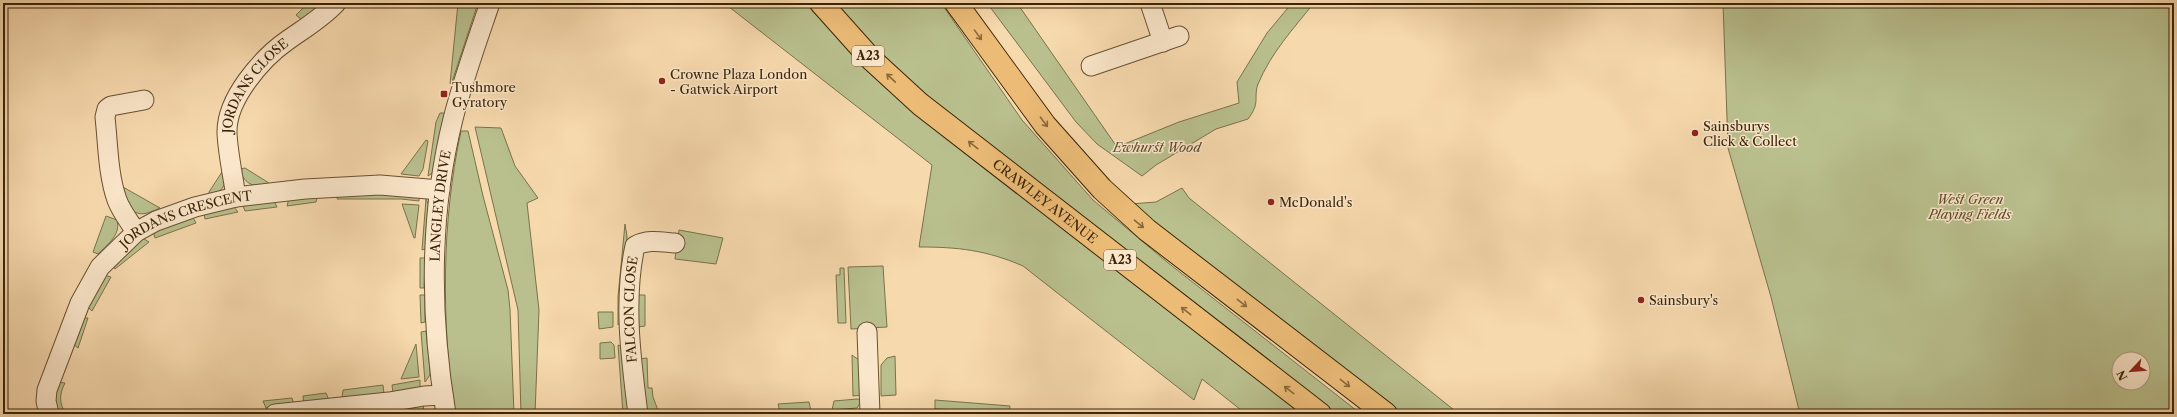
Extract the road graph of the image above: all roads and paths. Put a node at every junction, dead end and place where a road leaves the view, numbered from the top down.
1 (336, 3) edge
2 (490, 3) edge
3 (821, 3) edge
4 (956, 3) edge
5 (1150, 3) edge
6 (1090, 66) dead end
7 (144, 100) dead end
8 (440, 190) junction
9 (236, 196) junction
10 (136, 232) junction
11 (675, 243) dead end
12 (867, 332) dead end
13 (443, 395) junction
14 (49, 414) edge
15 (275, 414) edge
16 (446, 414) edge
17 (638, 414) edge
18 (870, 414) edge
19 (1320, 414) edge
20 (1386, 414) edge

1 - 9 street, JORDANS CLOSE
2 - 8 street, LANGLEY DRIVE
19 -> 3 main road, CRAWLEY AVENUE / A23
4 -> 20 main road
5 - 6 street
7 - 10 street
8 - 9 street, JORDANS CRESCENT
8 - 13 street, LANGLEY DRIVE
9 - 10 street, JORDANS CRESCENT
10 - 14 street, JORDANS CRESCENT
11 - 17 street, FALCON CLOSE
12 - 18 street
13 - 15 street
13 - 16 street, LANGLEY DRIVE

